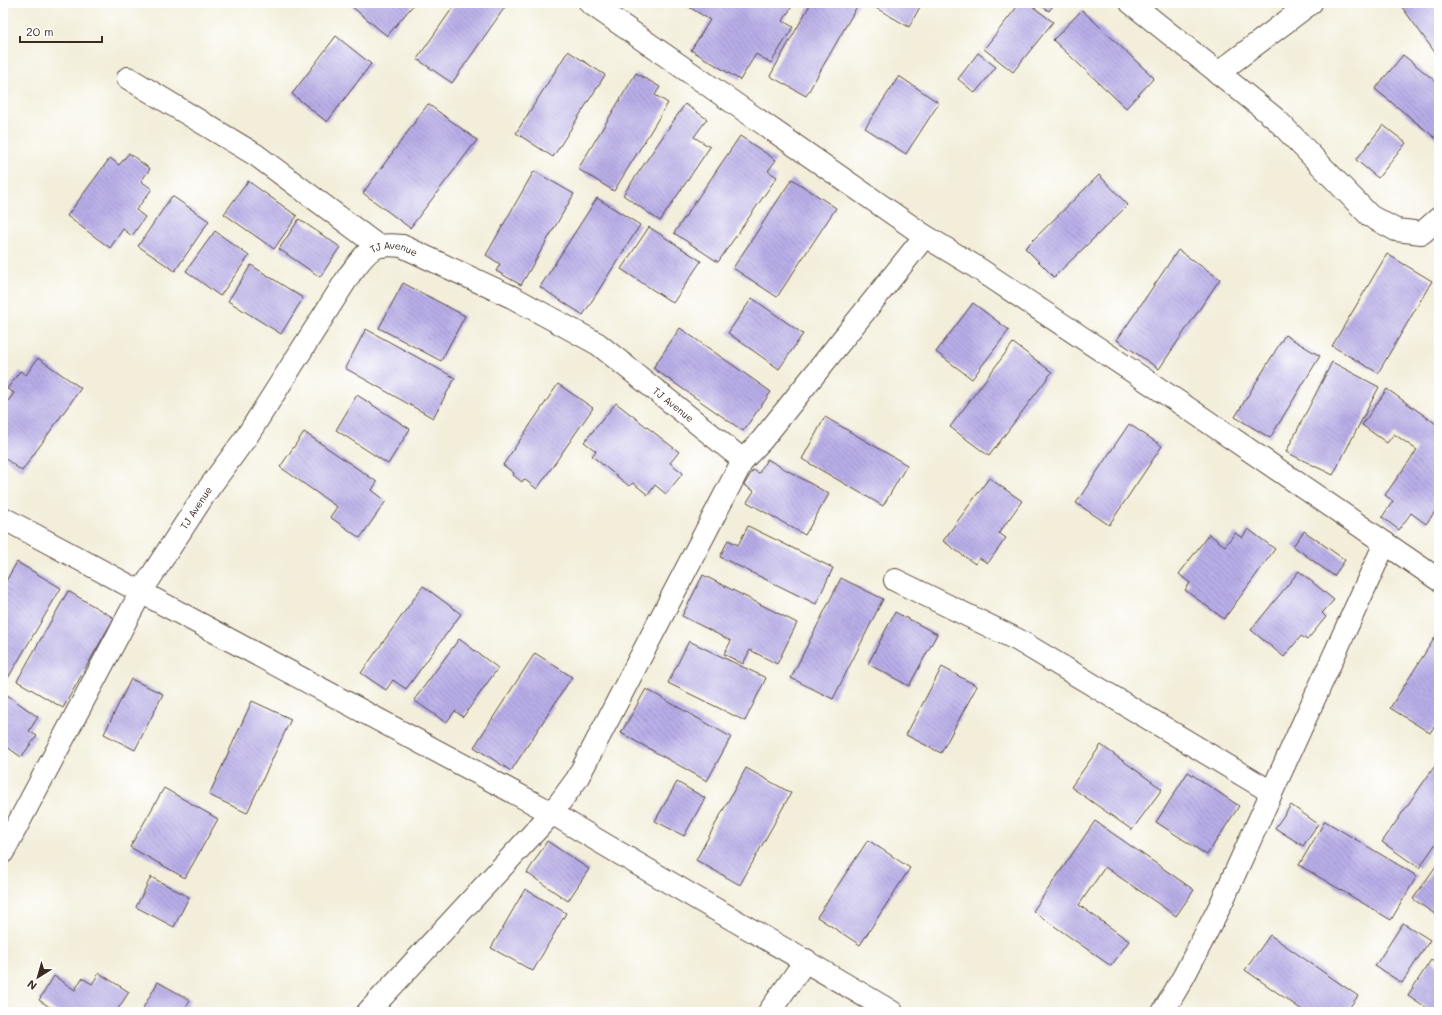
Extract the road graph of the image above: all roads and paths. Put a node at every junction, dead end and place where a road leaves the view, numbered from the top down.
1 (590, 3) edge
2 (1131, 3) edge
3 (1311, 3) edge
4 (1218, 73) junction
5 (128, 78) dead end
6 (1439, 218) edge
7 (925, 236) junction
8 (378, 246) junction
9 (743, 460) junction
10 (3, 518) edge
11 (1385, 543) junction
12 (895, 580) dead end
13 (1439, 580) edge
14 (141, 592) junction
15 (1271, 792) junction
16 (552, 813) junction
17 (3, 852) edge
18 (806, 960) junction
19 (368, 1012) edge
20 (769, 1012) edge
21 (892, 1012) edge
22 (1163, 1012) edge

1 - 7 street
2 - 4 street
3 - 4 street
4 - 6 street
5 - 8 street
7 - 9 street
7 - 11 street
8 - 9 street, TJ Avenue
8 - 14 street, TJ Avenue
9 - 16 street
10 - 14 street
11 - 13 street
11 - 15 street
12 - 15 street
14 - 16 street
14 - 17 street, TJ Avenue
15 - 22 street
16 - 18 street
16 - 19 street
18 - 20 street
18 - 21 street

